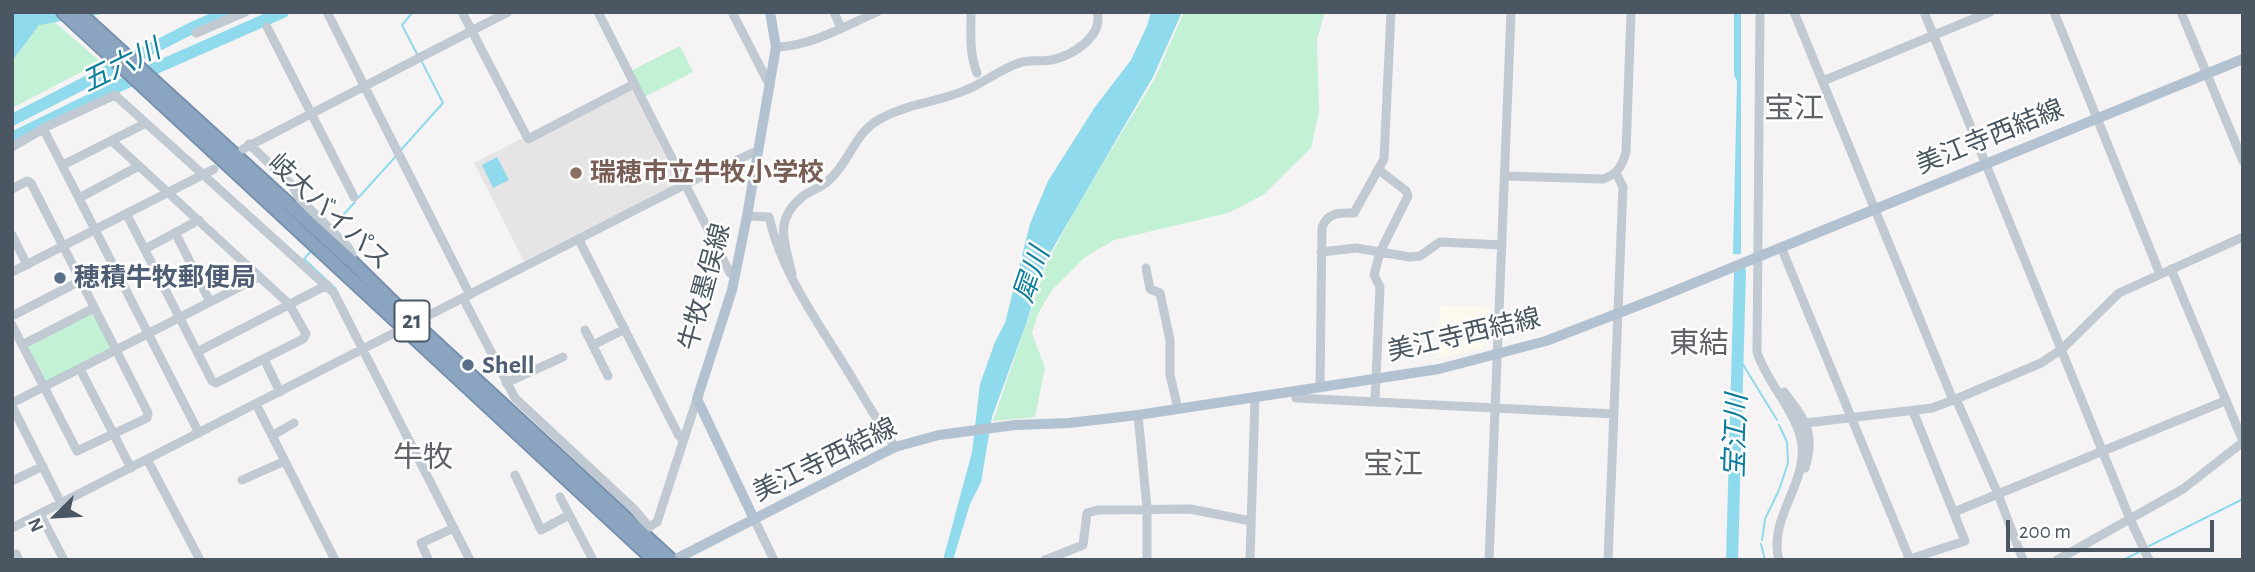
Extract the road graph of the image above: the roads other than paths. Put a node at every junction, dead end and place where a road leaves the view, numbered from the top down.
1 (63, 12) edge
2 (78, 12) edge
3 (245, 12) edge
4 (327, 12) edge
5 (462, 12) edge
6 (508, 12) edge
7 (598, 12) edge
8 (732, 12) edge
9 (770, 12) edge
10 (834, 12) edge
11 (877, 12) edge
12 (971, 12) edge
13 (1097, 12) edge
14 (1391, 12) edge
15 (1511, 12) edge
16 (1632, 12) edge
17 (1760, 12) edge
18 (1794, 12) edge
19 (1924, 12) edge
20 (1990, 12) edge
21 (2054, 12) edge
22 (2181, 12) edge
23 (268, 27) dead end
24 (841, 28) junction
25 (472, 31) junction
26 (196, 33) dead end
27 (1934, 35) junction
28 (776, 47) junction
29 (2243, 59) edge
30 (977, 73) dead end
31 (2206, 74) junction
32 (1823, 81) junction
33 (635, 84) junction
34 (150, 86) junction
35 (363, 86) junction
36 (770, 86) junction
37 (311, 113) junction
38 (2097, 118) junction
39 (146, 123) junction
40 (44, 130) junction
41 (113, 141) junction
42 (12, 147) edge
43 (758, 153) junction
44 (2243, 161) edge
45 (1984, 164) junction
46 (63, 165) junction
47 (139, 166) junction
48 (214, 169) dead end
49 (1379, 170) junction
50 (1616, 173) junction
51 (204, 175) junction
52 (1505, 176) junction
53 (686, 184) junction
54 (12, 189) edge
55 (169, 193) junction
56 (354, 197) dead end
57 (79, 198) junction
58 (1875, 209) junction
59 (127, 215) junction
60 (747, 216) junction
61 (199, 220) junction
62 (96, 230) junction
63 (176, 234) junction
64 (12, 236) edge
65 (2243, 237) edge
66 (579, 240) junction
67 (1502, 245) junction
68 (63, 247) junction
69 (1781, 247) junction
70 (145, 249) junction
71 (1321, 252) junction
72 (1380, 252) junction
73 (1757, 257) junction
74 (350, 260) junction
75 (27, 265) junction
76 (1146, 268) dead end
77 (2171, 268) junction
78 (12, 272) edge
79 (2160, 274) junction
80 (735, 275) junction
81 (792, 275) junction
82 (259, 276) junction
83 (80, 281) junction
84 (327, 285) junction
85 (467, 296) junction
86 (210, 302) junction
87 (289, 304) junction
88 (94, 308) junction
89 (1618, 314) junction
90 (12, 316) edge
91 (180, 318) junction
92 (12, 326) edge
93 (409, 326) junction
94 (625, 329) junction
95 (585, 330) dead end
96 (148, 334) junction
97 (22, 345) junction
98 (593, 345) junction
99 (2062, 349) junction
100 (363, 350) junction
101 (116, 351) junction
102 (197, 352) junction
103 (1496, 354) junction
104 (264, 359) junction
105 (562, 359) dead end
106 (80, 369) junction
107 (608, 376) dead end
108 (1771, 378) junction
109 (1376, 379) junction
110 (506, 383) junction
111 (44, 387) junction
112 (1320, 387) junction
113 (1295, 391) junction
114 (279, 392) junction
115 (1255, 397) junction
116 (697, 399) junction
117 (1955, 400) junction
118 (1375, 401) junction
119 (2225, 401) junction
120 (12, 404) edge
121 (256, 404) junction
122 (1494, 407) junction
123 (1178, 409) junction
124 (1913, 411) junction
125 (1614, 414) junction
126 (1139, 415) junction
127 (1851, 417) junction
128 (293, 423) dead end
129 (1806, 423) junction
130 (199, 433) junction
131 (113, 435) junction
132 (272, 436) junction
133 (683, 440) junction
134 (2243, 441) edge
135 (895, 447) junction
136 (2103, 451) junction
137 (147, 459) junction
138 (285, 461) junction
139 (43, 466) junction
140 (131, 468) junction
141 (514, 475) dead end
142 (242, 480) dead end
143 (12, 481) edge
144 (1797, 482) junction
145 (1998, 495) junction
146 (560, 497) dead end
147 (61, 503) junction
148 (1147, 508) junction
149 (1954, 512) junction
150 (40, 514) junction
151 (569, 515) junction
152 (754, 519) junction
153 (2130, 519) junction
154 (1251, 521) junction
155 (12, 528) edge
156 (454, 528) junction
157 (428, 559) edge
158 (1909, 559) edge
159 (64, 560) edge
160 (200, 560) edge
161 (335, 560) edge
162 (470, 560) edge
163 (593, 560) edge
164 (654, 560) edge
165 (673, 560) edge
166 (774, 560) edge
167 (1045, 560) edge
168 (1147, 560) edge
169 (1250, 560) edge
170 (1489, 560) edge
171 (1608, 560) edge
172 (1780, 560) edge
173 (2023, 560) edge
174 (2057, 560) edge
175 (2149, 560) edge

1 - 34 highway, 岐大バイパス / 21
2 - 34 highway, 岐大バイパス / 21
3 - 26 street
4 - 35 street
5 - 25 street
6 - 25 street
7 - 33 street
8 - 36 street
9 - 28 main road, 牛牧墨俣線
10 - 24 street
11 - 24 street
12 - 30 street
13 - 81 street
14 - 49 street
15 - 52 street
16 - 50 street
17 - 73 street
18 - 32 street
19 - 27 street
20 - 27 street
21 - 38 street
22 - 31 street
23 - 37 street
24 - 28 street
25 - 33 street
25 - 35 street
27 - 32 street
27 - 45 street
28 - 36 main road, 牛牧墨俣線
29 - 31 main road, 美江寺西結線
31 - 38 main road, 美江寺西結線
31 - 44 street
32 - 58 street
33 - 53 street
34 - 74 highway, 岐大バイパス / 21
34 - 93 highway, 岐大バイパス / 21
35 - 37 street
35 - 85 street
36 - 43 main road, 牛牧墨俣線
37 - 56 street
37 - 74 street
38 - 45 main road, 美江寺西結線
38 - 79 street
39 - 40 street
39 - 41 street
39 - 51 street
40 - 42 street
40 - 46 street
41 - 46 street
41 - 47 street
43 - 53 street
43 - 60 main road, 牛牧墨俣線
45 - 58 main road, 美江寺西結線
45 - 99 street
46 - 57 street
47 - 55 street
47 - 57 street
48 - 51 street
49 - 71 street
49 - 72 street
50 - 52 street
50 - 89 street
51 - 55 street
51 - 84 street
52 - 67 street
53 - 66 street
53 - 80 street
54 - 68 street
55 - 59 street
55 - 61 street
57 - 62 street
58 - 69 main road, 美江寺西結線
58 - 117 street
59 - 62 street
59 - 70 street
60 - 80 main road, 牛牧墨俣線
60 - 81 street
61 - 63 street
61 - 82 street
62 - 68 street
62 - 96 street
63 - 70 street
63 - 86 street
64 - 75 street
65 - 77 street
66 - 85 street
66 - 94 street
67 - 72 street
67 - 103 street
68 - 75 street
68 - 83 street
69 - 73 main road, 美江寺西結線
69 - 127 street
70 - 91 street
71 - 72 street
71 - 112 street
72 - 109 street
73 - 89 main road, 美江寺西結線
73 - 108 street
74 - 93 highway, 岐大バイパス / 21
75 - 78 street
76 - 123 street
77 - 79 street
77 - 119 street
79 - 99 street
80 - 116 main road, 牛牧墨俣線
81 - 135 street
82 - 86 street
82 - 87 street
83 - 88 street
83 - 90 street
84 - 87 street
84 - 100 street
85 - 93 street
85 - 110 street
86 - 91 street
87 - 102 street
87 - 104 street
88 - 97 street
88 - 101 street
89 - 103 main road, 美江寺西結線
89 - 125 street
91 - 96 street
91 - 102 street
92 - 97 street
93 - 100 street
93 - 164 highway, 岐大バイパス / 21
93 - 165 highway, 岐大バイパス / 21
94 - 98 street
94 - 133 street
95 - 98 street
96 - 101 street
96 - 130 street
97 - 111 street
98 - 107 street
99 - 117 street
99 - 136 street
100 - 114 street
100 - 156 street
101 - 106 street
101 - 131 street
102 - 104 street
103 - 109 main road, 美江寺西結線
103 - 122 street
104 - 114 street
105 - 110 street
106 - 111 street
106 - 131 street
108 - 129 street
108 - 144 street
109 - 112 main road, 美江寺西結線
109 - 118 street
110 - 133 street
111 - 120 street
111 - 131 street
112 - 113 main road, 美江寺西結線
113 - 115 main road, 美江寺西結線
113 - 118 street
114 - 121 street
115 - 123 main road, 美江寺西結線
115 - 154 street
116 - 133 street
116 - 152 main road
117 - 124 street
117 - 145 street
118 - 122 street
119 - 134 street
119 - 136 street
120 - 139 street
121 - 130 street
121 - 132 street
122 - 125 street
122 - 170 street
123 - 126 main road, 美江寺西結線
124 - 127 street
124 - 149 street
125 - 171 street
126 - 135 main road, 美江寺西結線
126 - 148 street
127 - 129 street
127 - 158 street
128 - 132 street
129 - 144 street
130 - 137 street
131 - 140 street
132 - 138 street
134 - 153 street
135 - 152 main road, 美江寺西結線
136 - 145 street
136 - 153 street
137 - 140 street
137 - 160 street
138 - 142 street
138 - 161 street
139 - 143 street
139 - 147 street
140 - 147 street
141 - 151 street
144 - 172 street
145 - 149 street
145 - 173 street
146 - 151 street
147 - 150 street
148 - 154 street
148 - 167 street
148 - 168 street
149 - 158 street
150 - 155 street
150 - 159 street
151 - 163 street
152 - 165 main road, 美江寺西結線
152 - 166 street
153 - 174 street
153 - 175 street
154 - 169 street
156 - 157 street
156 - 162 street

